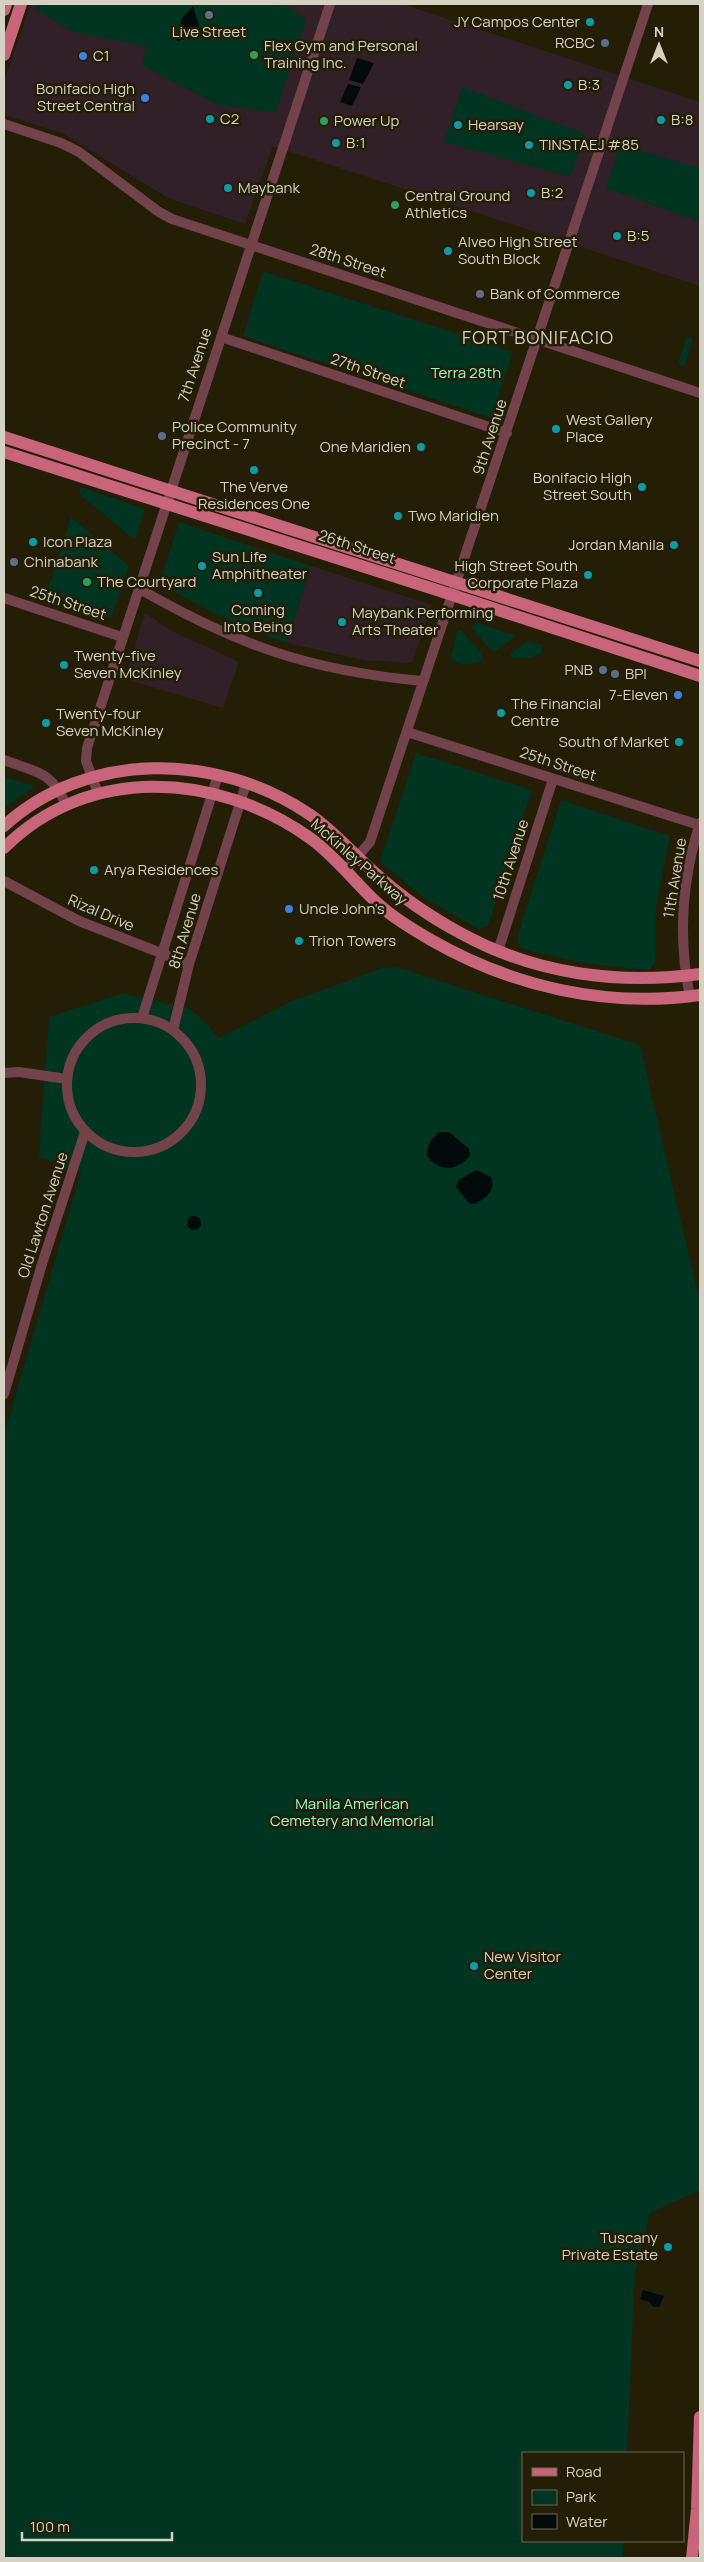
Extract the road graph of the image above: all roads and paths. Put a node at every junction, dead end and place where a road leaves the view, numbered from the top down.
1 (6, 4) edge
2 (21, 4) edge
3 (330, 4) edge
4 (648, 4) edge
5 (4, 10) edge
6 (4, 55) edge
7 (4, 124) edge
8 (251, 245) junction
9 (220, 337) junction
10 (538, 339) junction
11 (700, 393) edge
12 (507, 433) junction
13 (4, 437) edge
14 (4, 452) edge
15 (170, 490) junction
16 (166, 504) junction
17 (138, 588) junction
18 (455, 588) junction
19 (4, 598) edge
20 (122, 637) junction
21 (700, 661) edge
22 (700, 676) edge
23 (424, 681) junction
24 (407, 732) junction
25 (4, 760) edge
26 (218, 775) junction
27 (92, 776) junction
28 (553, 779) junction
29 (246, 784) junction
30 (59, 789) junction
31 (98, 793) junction
32 (212, 793) junction
33 (240, 801) junction
34 (66, 805) junction
35 (700, 824) edge
36 (4, 826) edge
37 (4, 848) edge
38 (358, 856) junction
39 (345, 871) junction
40 (4, 881) edge
41 (498, 951) junction
42 (162, 955) junction
43 (189, 964) junction
44 (700, 974) edge
45 (685, 976) junction
46 (695, 996) edge
47 (142, 1018) junction
48 (173, 1030) junction
49 (4, 1073) edge
50 (67, 1079) junction
51 (85, 1132) junction
52 (4, 1394) edge
53 (700, 2418) edge
54 (695, 2556) edge

1 - 5 main road
2 - 6 main road
3 - 8 street, 7th Avenue
4 - 10 street, 9th Avenue
7 - 8 street, 28th Street
8 - 9 street, 7th Avenue
8 - 10 street, 28th Street
9 - 12 street, 27th Street
9 - 15 street, 7th Avenue
10 - 11 street, 28th Street
10 - 12 street, 9th Avenue
12 - 18 street, 9th Avenue
13 - 15 main road, 26th Street
14 - 16 main road, 26th Street
15 - 16 street, 7th Avenue
15 - 18 main road, 26th Street
16 - 17 street, 7th Avenue
16 - 18 main road, 26th Street
17 - 20 street, 7th Avenue
17 - 23 street
18 - 21 main road, 26th Street
18 - 22 main road, 26th Street
18 - 23 street, 9th Avenue
19 - 20 street, 25th Street
20 - 27 street, 7th Avenue
23 - 24 street, 9th Avenue
24 - 28 street, 25th Street
24 - 38 street, 9th Avenue
25 - 30 street
26 - 27 main road, McKinley Parkway
26 - 29 main road, McKinley Parkway
26 - 32 street, 8th Avenue
27 - 30 main road, McKinley Parkway
27 - 31 street, 7th Avenue
28 - 35 street, 25th Street
28 - 41 street, 10th Avenue
29 - 33 street, 8th Avenue
29 - 38 main road, McKinley Parkway
30 - 34 street
30 - 36 main road, McKinley Parkway
31 - 32 main road, McKinley Parkway
31 - 34 main road, McKinley Parkway
32 - 33 main road, McKinley Parkway
32 - 42 street, 8th Avenue
33 - 39 main road, McKinley Parkway
33 - 43 street, 8th Avenue
34 - 37 main road, McKinley Parkway
35 - 45 street, 11th Avenue
38 - 39 street, 9th Avenue
38 - 41 main road, McKinley Parkway
39 - 46 main road, McKinley Parkway
40 - 42 street, Rizal Drive
41 - 45 main road, McKinley Parkway
42 - 43 street, Rizal Drive
42 - 47 street, 8th Avenue
43 - 48 street, 8th Avenue
44 - 45 main road, McKinley Parkway
45 - 46 street, 11th Avenue
47 - 48 street
47 - 50 street
48 - 51 street
49 - 50 street
50 - 51 street
51 - 52 street, Old Lawton Avenue
53 - 54 main road

